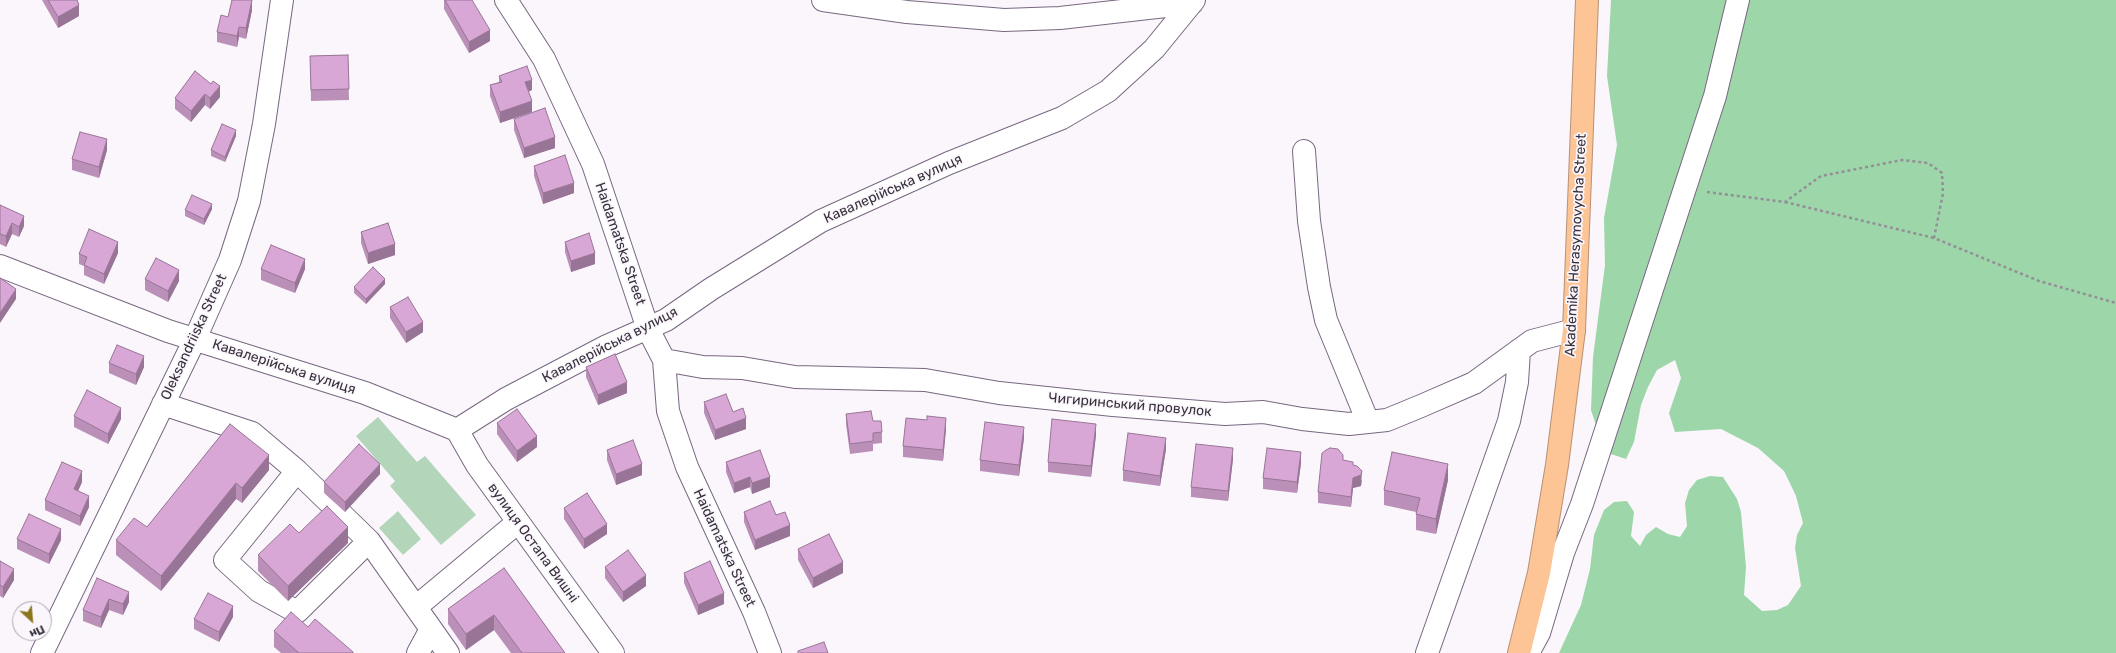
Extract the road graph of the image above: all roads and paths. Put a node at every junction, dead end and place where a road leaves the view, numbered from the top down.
1 (282, 0) edge
2 (506, 0) edge
3 (824, 0) edge
4 (1587, 0) edge
5 (1738, 0) edge
6 (1193, 1) edge
7 (1304, 151) dead end
8 (1684, 189) junction
9 (1785, 202) junction
10 (1934, 238) junction
11 (0, 266) edge
12 (2116, 303) edge
13 (648, 329) junction
14 (1574, 330) junction
15 (195, 339) junction
16 (1519, 350) junction
17 (664, 360) junction
18 (163, 404) junction
19 (1368, 422) junction
20 (457, 430) junction
21 (297, 471) junction
22 (518, 522) junction
23 (369, 541) junction
24 (416, 607) junction
25 (431, 629) junction
26 (42, 653) edge
27 (418, 653) edge
28 (448, 653) edge
29 (613, 653) edge
30 (770, 653) edge
31 (1427, 653) edge
32 (1519, 653) edge
33 (1528, 653) edge

1 - 15 street, Oleksandriiska Street
2 - 13 street, Haidamatska Street
3 - 6 street
4 - 14 highway, Akademika Herasymovycha Street
5 - 8 street
6 - 13 street, Кавалерійська вулиця
7 - 19 street
8 - 9 path
8 - 33 street
9 - 10 path
9 - 10 path
10 - 12 path
11 - 15 street, Кавалерійська вулиця
13 - 17 street, Haidamatska Street
13 - 20 street, Кавалерійська вулиця
14 - 16 street, Чигиринський провулок
14 - 32 highway, Akademika Herasymovycha Street
15 - 18 street, Oleksandriiska Street
15 - 20 street, Кавалерійська вулиця
16 - 19 street, Чигиринський провулок
16 - 31 street
17 - 19 street, Чигиринський провулок
17 - 30 street, Haidamatska Street
18 - 21 street
18 - 26 street, Oleksandriiska Street
20 - 22 street, вулиця Остапа Вишні
21 - 23 street
21 - 23 street
22 - 24 street
22 - 29 street, вулиця Остапа Вишні
23 - 24 street
24 - 25 street
25 - 27 street
25 - 28 street

